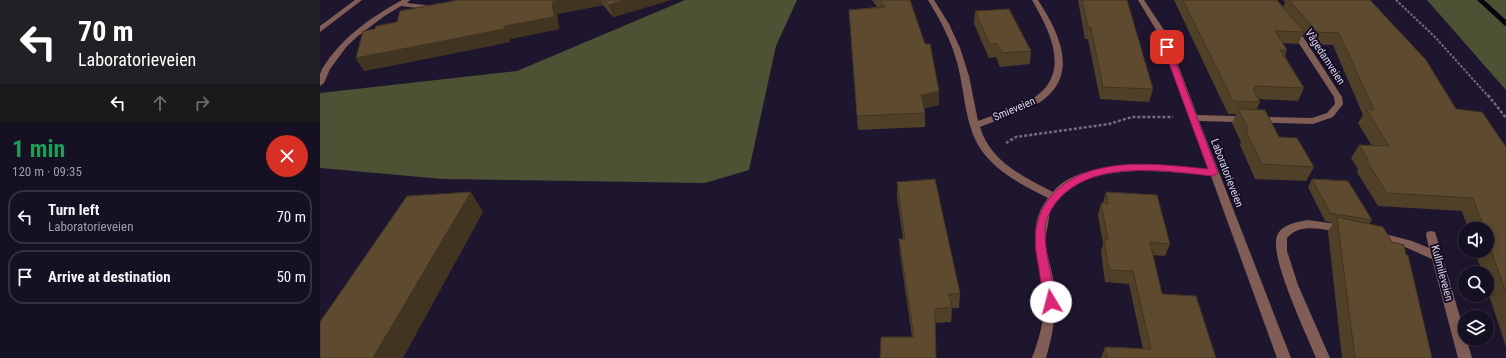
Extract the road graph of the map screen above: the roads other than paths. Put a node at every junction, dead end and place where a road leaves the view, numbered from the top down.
1 (359, 0) edge
2 (407, 0) edge
3 (931, 0) edge
4 (1035, 0) edge
5 (1142, 0) edge
6 (399, 4) junction
7 (440, 8) edge
8 (1287, 21) edge
9 (320, 30) edge
10 (322, 71) edge
11 (320, 83) edge
12 (1193, 118) junction
13 (976, 125) junction
14 (1213, 173) junction
15 (1055, 196) junction
16 (1356, 232) edge
17 (1370, 234) edge
18 (1432, 235) dead end
19 (1437, 256) junction
20 (1039, 358) edge
21 (1284, 358) edge
22 (1323, 358) edge
23 (1465, 358) edge

1 - 9 street
2 - 6 street
3 - 13 street
4 - 13 street, Smieveien
5 - 12 street, Laboratorieveien
6 - 7 street
6 - 10 street
8 - 12 street, Vågedamveien
10 - 11 street
12 - 14 street, Laboratorieveien
13 - 15 street
14 - 15 street
14 - 21 street, Laboratorieveien
15 - 20 street
16 - 22 street
17 - 19 street
18 - 19 street, Kullmileveien
19 - 23 street, Kullmileveien

